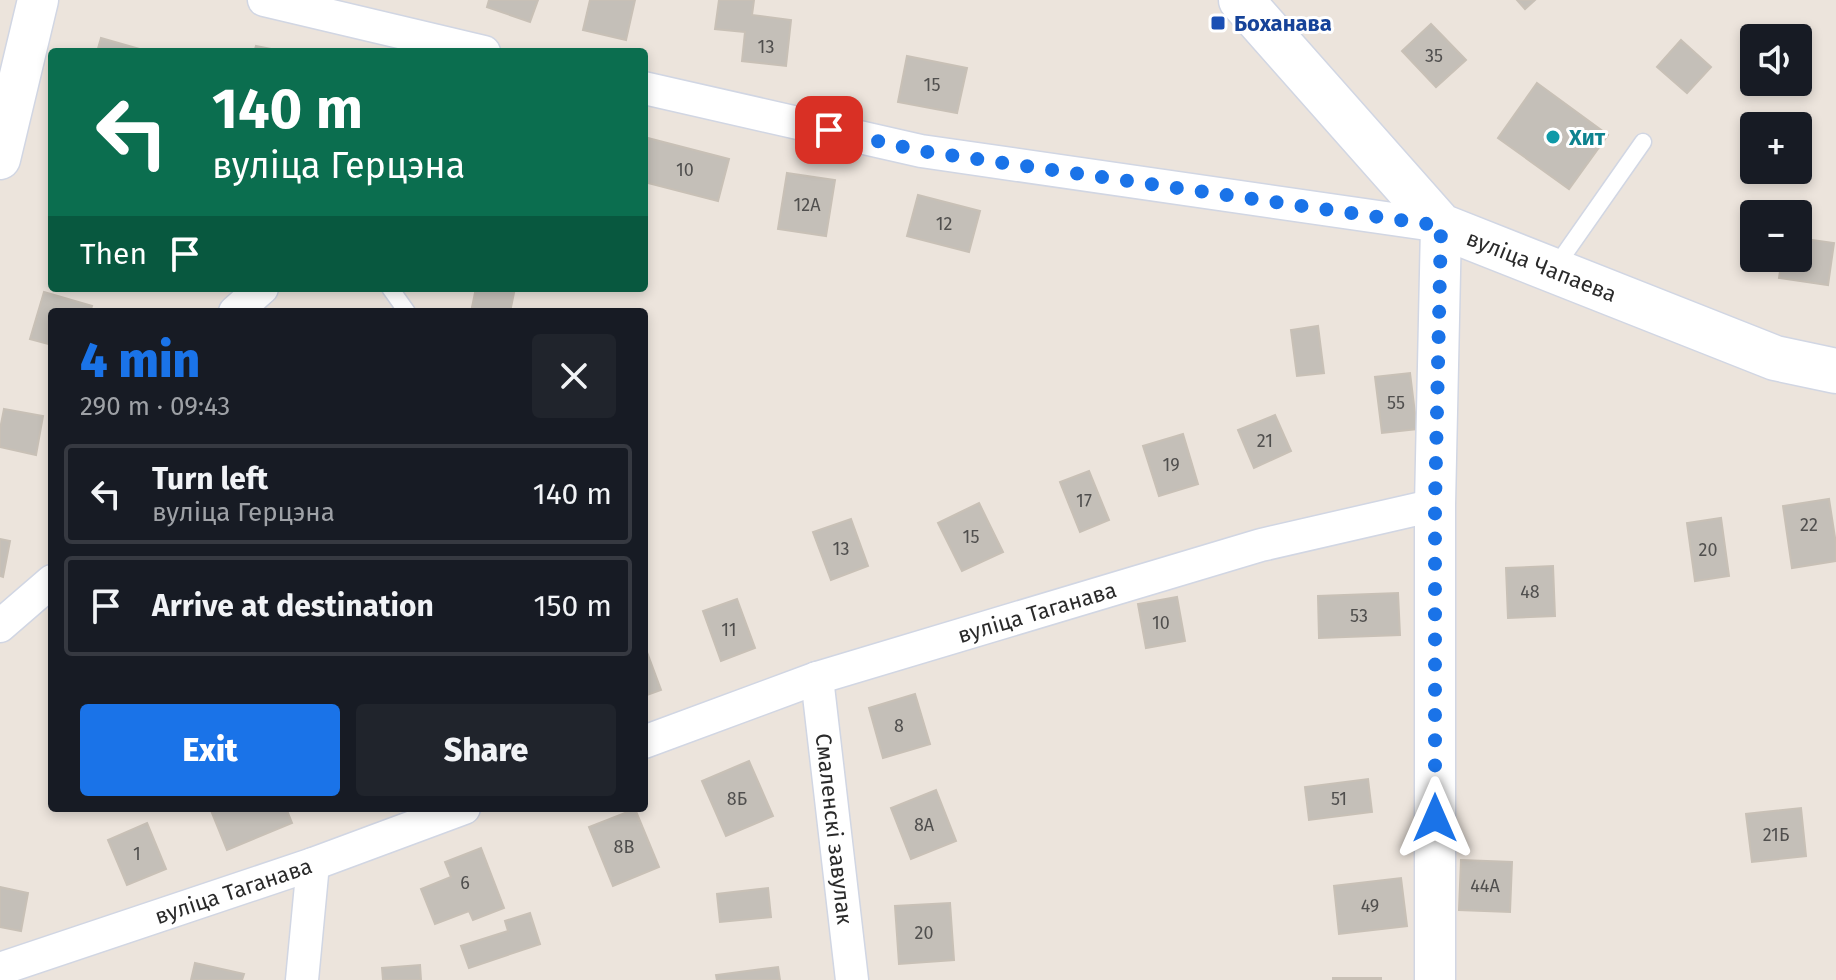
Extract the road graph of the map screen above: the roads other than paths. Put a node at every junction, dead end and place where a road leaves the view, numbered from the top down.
1 (38, 0) edge
2 (264, 0) edge
3 (1241, 0) edge
4 (355, 38) edge
5 (447, 48) edge
6 (648, 89) edge
7 (1643, 142) dead end
8 (0, 159) edge
9 (1441, 226) junction
10 (1553, 270) junction
11 (258, 292) edge
12 (240, 308) edge
13 (1836, 371) edge
14 (1435, 505) junction
15 (48, 584) edge
16 (0, 626) edge
17 (817, 678) junction
18 (648, 741) edge
19 (453, 812) edge
20 (313, 864) junction
21 (0, 969) edge
22 (302, 980) edge
23 (852, 980) edge
24 (1435, 980) edge

1 - 8 street
2 - 4 street
3 - 9 main road, вуліца Чапаева
4 - 5 street
6 - 9 street
7 - 10 lane
9 - 10 main road, вуліца Чапаева
9 - 14 street
10 - 13 main road, вуліца Чапаева
11 - 12 street
14 - 17 street, вуліца Таганава
14 - 24 street
15 - 16 street
17 - 18 street, вуліца Таганава
17 - 23 street, Смаленскі завулак
19 - 20 street, вуліца Таганава
20 - 21 street, вуліца Таганава
20 - 22 street

